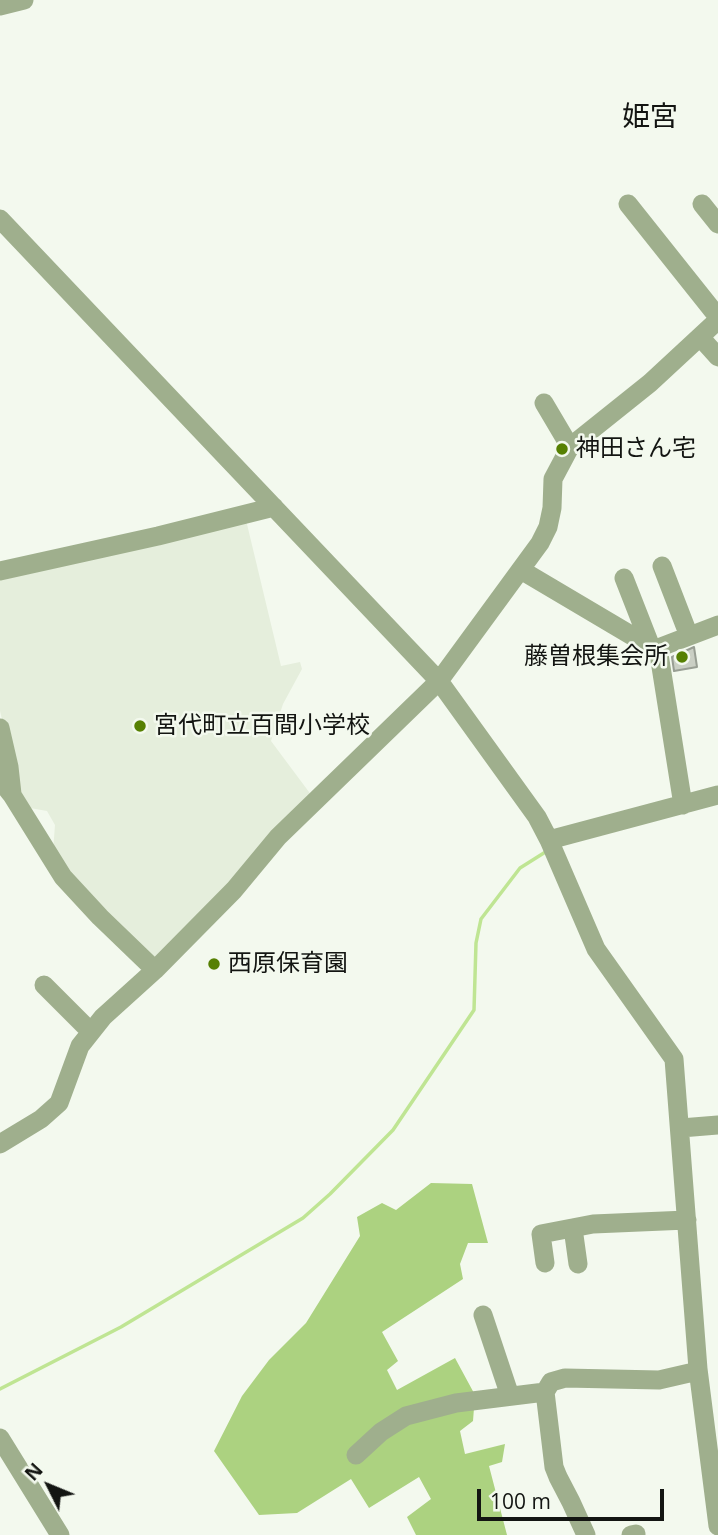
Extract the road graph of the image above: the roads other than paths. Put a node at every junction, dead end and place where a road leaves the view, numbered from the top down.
1 (24, 0) edge
2 (0, 6) edge
3 (628, 204) dead end
4 (702, 204) dead end
5 (0, 219) edge
6 (718, 224) edge
7 (718, 319) edge
8 (700, 337) junction
9 (718, 356) edge
10 (544, 403) dead end
11 (570, 447) junction
12 (274, 507) junction
13 (663, 566) dead end
14 (521, 570) junction
15 (0, 571) edge
16 (624, 578) dead end
17 (718, 625) edge
18 (689, 636) junction
19 (654, 647) junction
20 (439, 681) junction
21 (0, 728) edge
22 (6, 788) edge
23 (718, 795) edge
24 (683, 804) junction
25 (549, 841) junction
26 (155, 970) junction
27 (44, 985) dead end
28 (91, 1032) junction
29 (718, 1125) edge
30 (681, 1128) junction
31 (0, 1144) edge
32 (687, 1220) junction
33 (573, 1228) junction
34 (545, 1263) dead end
35 (578, 1264) dead end
36 (483, 1315) dead end
37 (556, 1360) dead end
38 (698, 1371) junction
39 (565, 1378) junction
40 (545, 1392) junction
41 (510, 1396) junction
42 (0, 1438) edge
43 (356, 1455) dead end
44 (718, 1526) edge
45 (60, 1535) edge
46 (586, 1535) edge

1 - 2 street
3 - 7 street
4 - 6 street
5 - 12 street
7 - 8 street
8 - 9 street
8 - 11 street
10 - 11 street
11 - 14 street
12 - 15 street
12 - 20 street
13 - 18 street
14 - 19 street
14 - 20 street
16 - 19 street
17 - 18 street
18 - 19 street
19 - 24 street
20 - 25 street
20 - 26 street
21 - 22 street
22 - 26 street
23 - 24 street
24 - 25 street
25 - 30 street
26 - 28 street
27 - 28 street
28 - 31 street
29 - 30 street
30 - 32 street
32 - 33 street
32 - 38 street
33 - 34 street
33 - 35 street
36 - 41 street
37 - 39 street
38 - 39 street
38 - 44 street
39 - 40 street
40 - 41 street
40 - 46 street
41 - 43 street
42 - 45 street

